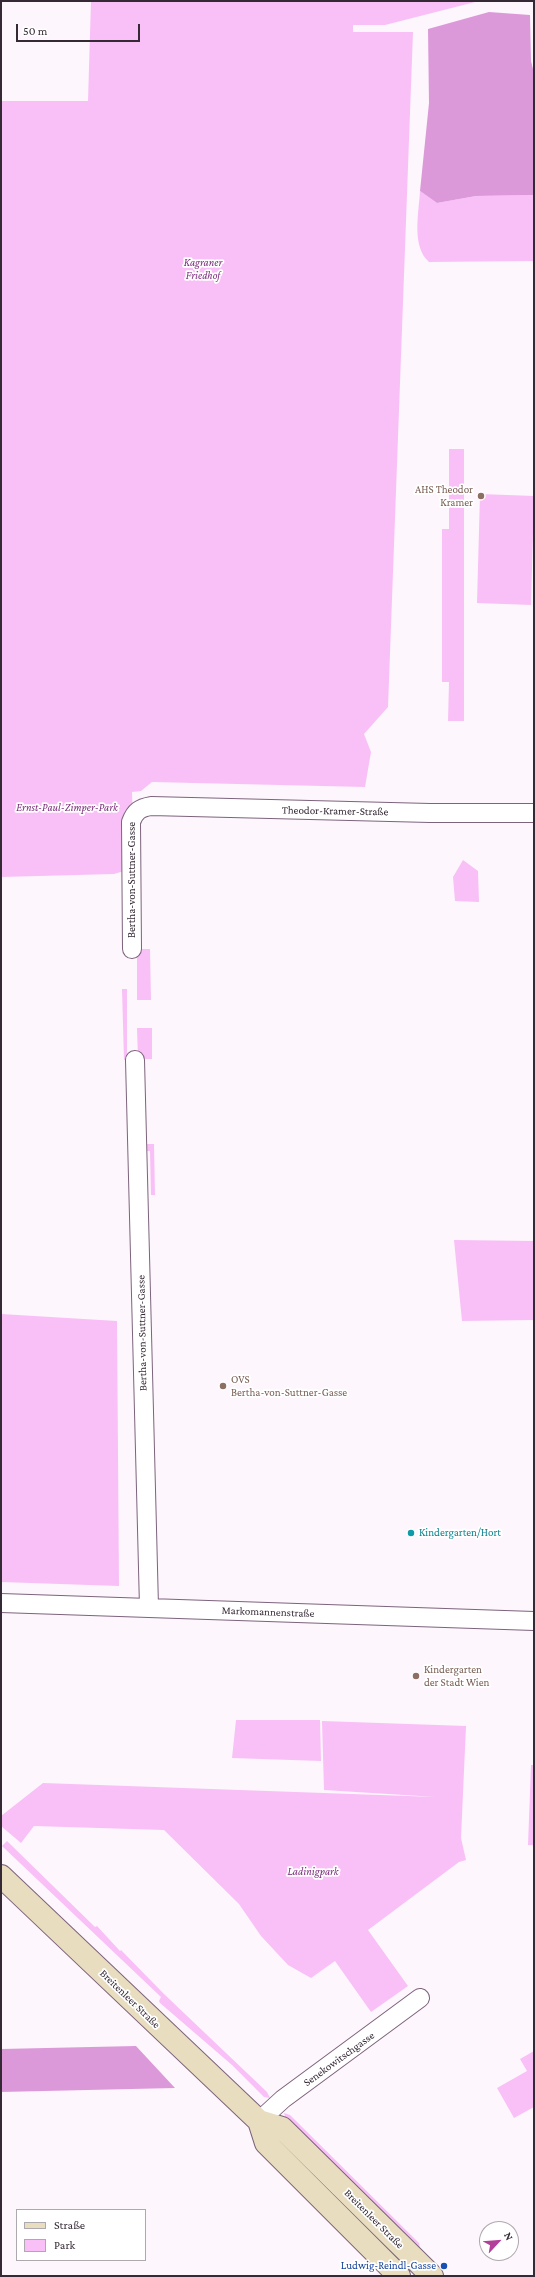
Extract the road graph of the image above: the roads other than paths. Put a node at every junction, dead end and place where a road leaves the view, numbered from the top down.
1 (136, 812) joint
2 (534, 813) edge
3 (132, 949) dead end
4 (135, 1060) dead end
5 (1, 1603) edge
6 (149, 1607) junction
7 (534, 1621) edge
8 (1, 1876) edge
9 (420, 1998) dead end
10 (258, 2121) junction
11 (399, 2276) edge
12 (432, 2276) edge

1 - 2 street, Theodor-Kramer-Straße
1 - 3 street, Bertha-von-Suttner-Gasse
4 - 6 street, Bertha-von-Suttner-Gasse
5 - 6 street, Markomannenstraße
6 - 7 street, Markomannenstraße
8 - 10 main road, Breitenleer Straße
9 - 10 street, Senekowitschgasse
10 - 11 main road, Breitenleer Straße
10 - 12 main road, Breitenleer Straße

